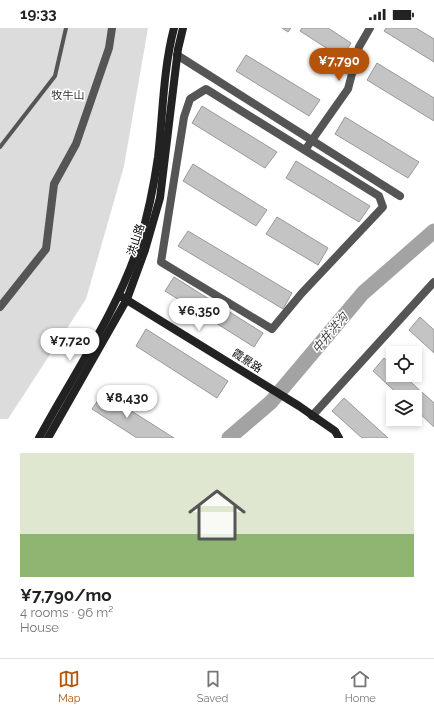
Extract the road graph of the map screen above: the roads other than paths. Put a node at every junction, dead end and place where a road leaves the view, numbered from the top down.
1 (66, 28) edge
2 (112, 28) edge
3 (174, 28) edge
4 (184, 28) edge
5 (370, 28) edge
6 (177, 55) junction
7 (312, 140) junction
8 (0, 147) edge
9 (305, 150) junction
10 (400, 196) dead end
11 (434, 282) edge
12 (118, 295) junction
13 (127, 299) junction
14 (0, 307) edge
15 (312, 416) junction
16 (39, 438) edge
17 (48, 438) edge
18 (340, 438) edge

1 - 8 lane
2 - 14 street
3 - 12 main road, 洪山路
4 - 6 main road, 洪山路
5 - 7 street
6 - 7 street
6 - 13 main road, 洪山路
7 - 9 street
7 - 10 street
9 - 9 street
11 - 15 street
12 - 13 main road, 霞景路
12 - 16 main road, 洪山路
13 - 15 main road, 霞景路
13 - 17 main road, 洪山路
15 - 18 main road, 霞景路

